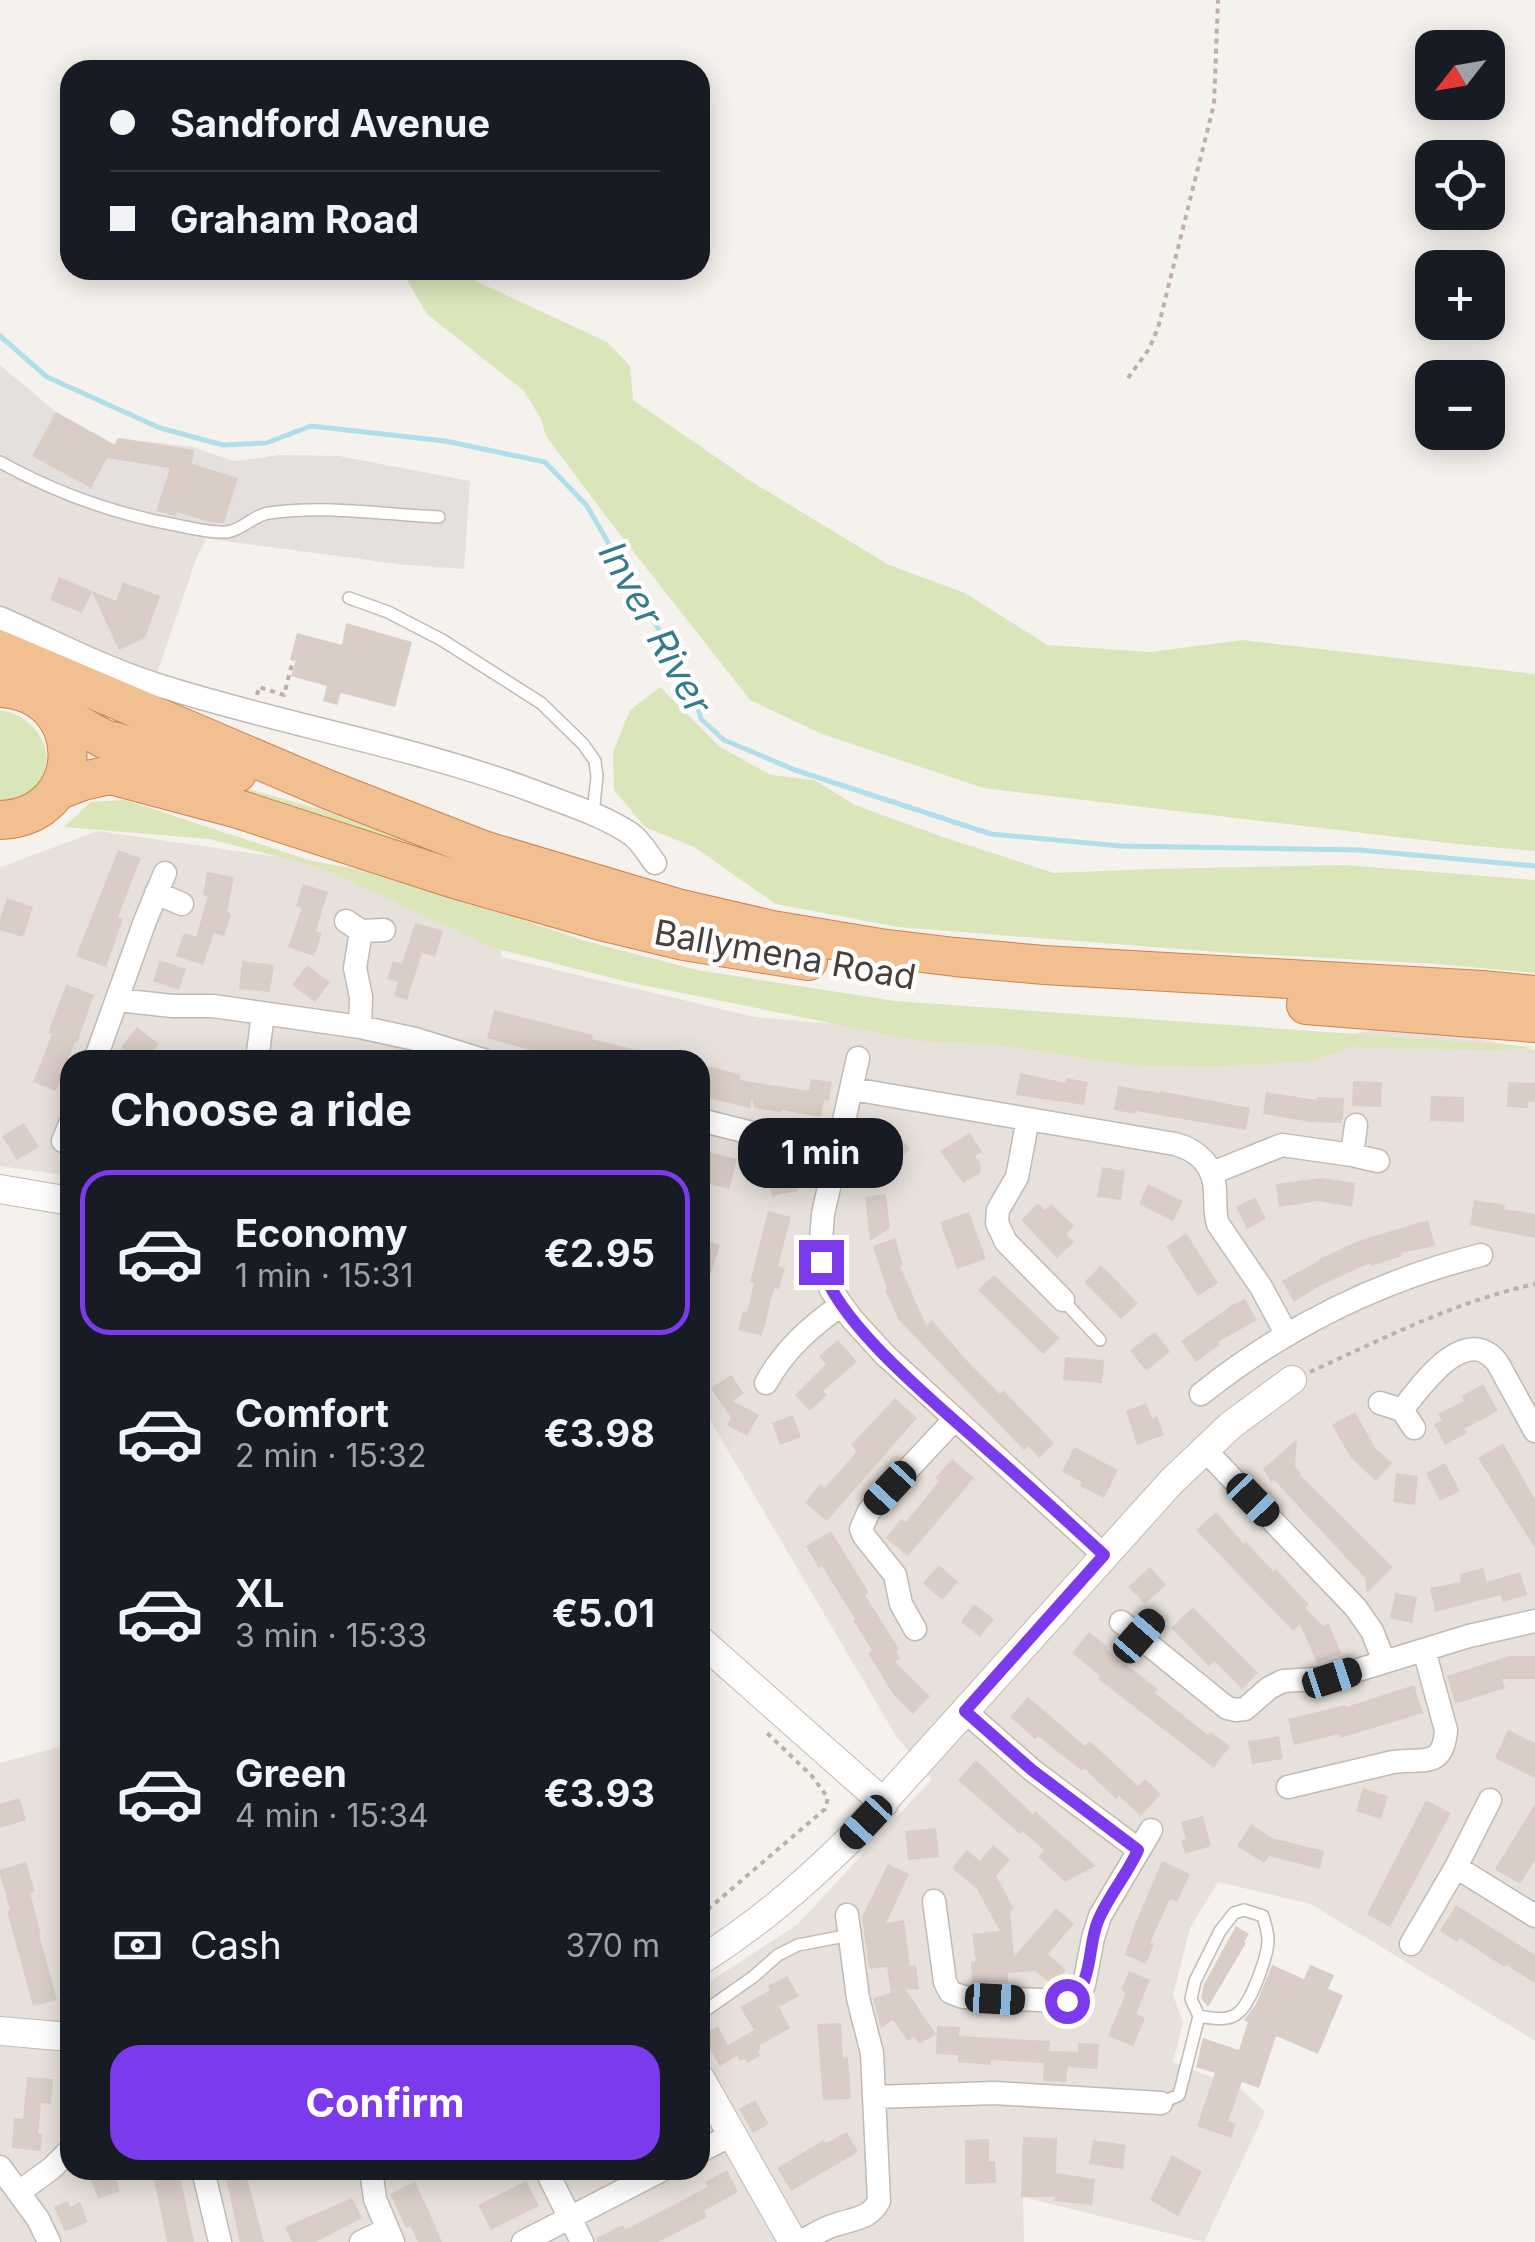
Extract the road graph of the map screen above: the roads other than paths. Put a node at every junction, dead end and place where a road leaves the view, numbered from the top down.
1 (0, 462) edge
2 (438, 517) dead end
3 (349, 598) dead end
4 (0, 618) edge
5 (0, 650) edge
6 (117, 685) junction
7 (0, 688) edge
8 (52, 710) junction
9 (58, 790) junction
10 (593, 814) junction
11 (0, 820) edge
12 (483, 850) junction
13 (655, 863) dead end
14 (182, 904) dead end
15 (364, 927) dead end
16 (1535, 995) edge
17 (118, 1000) junction
18 (264, 1014) junction
19 (1535, 1024) edge
20 (360, 1027) junction
21 (99, 1050) edge
22 (259, 1050) edge
23 (412, 1050) edge
24 (858, 1058) dead end
25 (852, 1089) junction
26 (1028, 1119) junction
27 (710, 1122) edge
28 (1356, 1125) dead end
29 (839, 1148) junction
30 (1352, 1155) junction
31 (1378, 1161) dead end
32 (1212, 1173) junction
33 (0, 1189) edge
34 (60, 1199) edge
35 (1468, 1253) dead end
36 (1063, 1300) joint
37 (841, 1305) junction
38 (1286, 1335) junction
39 (1100, 1340) dead end
40 (1292, 1380) road end
41 (766, 1383) dead end
42 (1201, 1394) dead end
43 (1398, 1414) dead end
44 (954, 1420) junction
45 (1535, 1431) edge
46 (1204, 1448) junction
47 (1104, 1555) junction
48 (1535, 1620) edge
49 (1138, 1626) dead end
50 (915, 1628) dead end
51 (710, 1649) edge
52 (1424, 1650) junction
53 (1384, 1661) junction
54 (965, 1711) junction
55 (1288, 1787) dead end
56 (1490, 1800) dead end
57 (884, 1802) junction
58 (1456, 1867) junction
59 (944, 1915) dead end
60 (1535, 1916) edge
61 (849, 1925) joint
62 (1411, 1944) dead end
63 (710, 1954) edge
64 (710, 2007) edge
65 (1199, 2016) junction
66 (0, 2031) edge
67 (60, 2036) edge
68 (710, 2096) edge
69 (875, 2096) junction
70 (1161, 2103) joint
71 (732, 2135) junction
72 (710, 2146) edge
73 (60, 2160) edge
74 (0, 2167) edge
75 (205, 2180) edge
76 (373, 2180) edge
77 (551, 2180) edge
78 (642, 2180) edge
79 (19, 2192) junction
80 (569, 2217) junction
81 (390, 2236) edge
82 (49, 2242) edge
83 (220, 2242) edge
84 (360, 2242) edge
85 (522, 2242) edge
86 (582, 2242) edge
87 (797, 2242) edge

1 - 2 lane
3 - 10 lane
4 - 6 street, Ballymena Road
5 - 6 highway, Ballymena Road
6 - 10 street, Ballymena Road
6 - 12 highway, Ballymena Road
7 - 8 highway
8 - 9 highway
8 - 12 highway
9 - 11 highway, Ballymena Road
9 - 19 highway, Ballymena Road
10 - 13 street, Ballymena Road
12 - 16 highway, Ballymena Road
14 - 17 street
15 - 20 street
17 - 18 street
17 - 21 street
18 - 20 street
18 - 22 street
20 - 23 street
24 - 25 street
25 - 26 street
25 - 29 street
26 - 32 street
26 - 36 street
27 - 29 street
28 - 30 street
29 - 37 street
30 - 31 street
30 - 32 street
32 - 38 street
33 - 34 street
35 - 38 street
36 - 39 lane
37 - 41 street
37 - 44 street
38 - 42 street
40 - 46 street
43 - 45 street
44 - 47 street
44 - 50 street
46 - 47 street
46 - 53 street
47 - 54 street
48 - 52 street
49 - 53 street
51 - 57 street
52 - 53 street
52 - 55 street
54 - 57 street
54 - 59 street
56 - 58 street
57 - 63 street
58 - 60 street
58 - 62 street
61 - 64 lane
61 - 69 street
65 - 65 lane
65 - 70 lane
66 - 67 street
68 - 71 street
69 - 70 street
69 - 87 street
71 - 72 street
71 - 87 street
73 - 79 street
74 - 79 street
75 - 83 street
76 - 81 street
77 - 80 street
78 - 80 street
79 - 82 street
80 - 85 street
80 - 86 street
81 - 84 street

